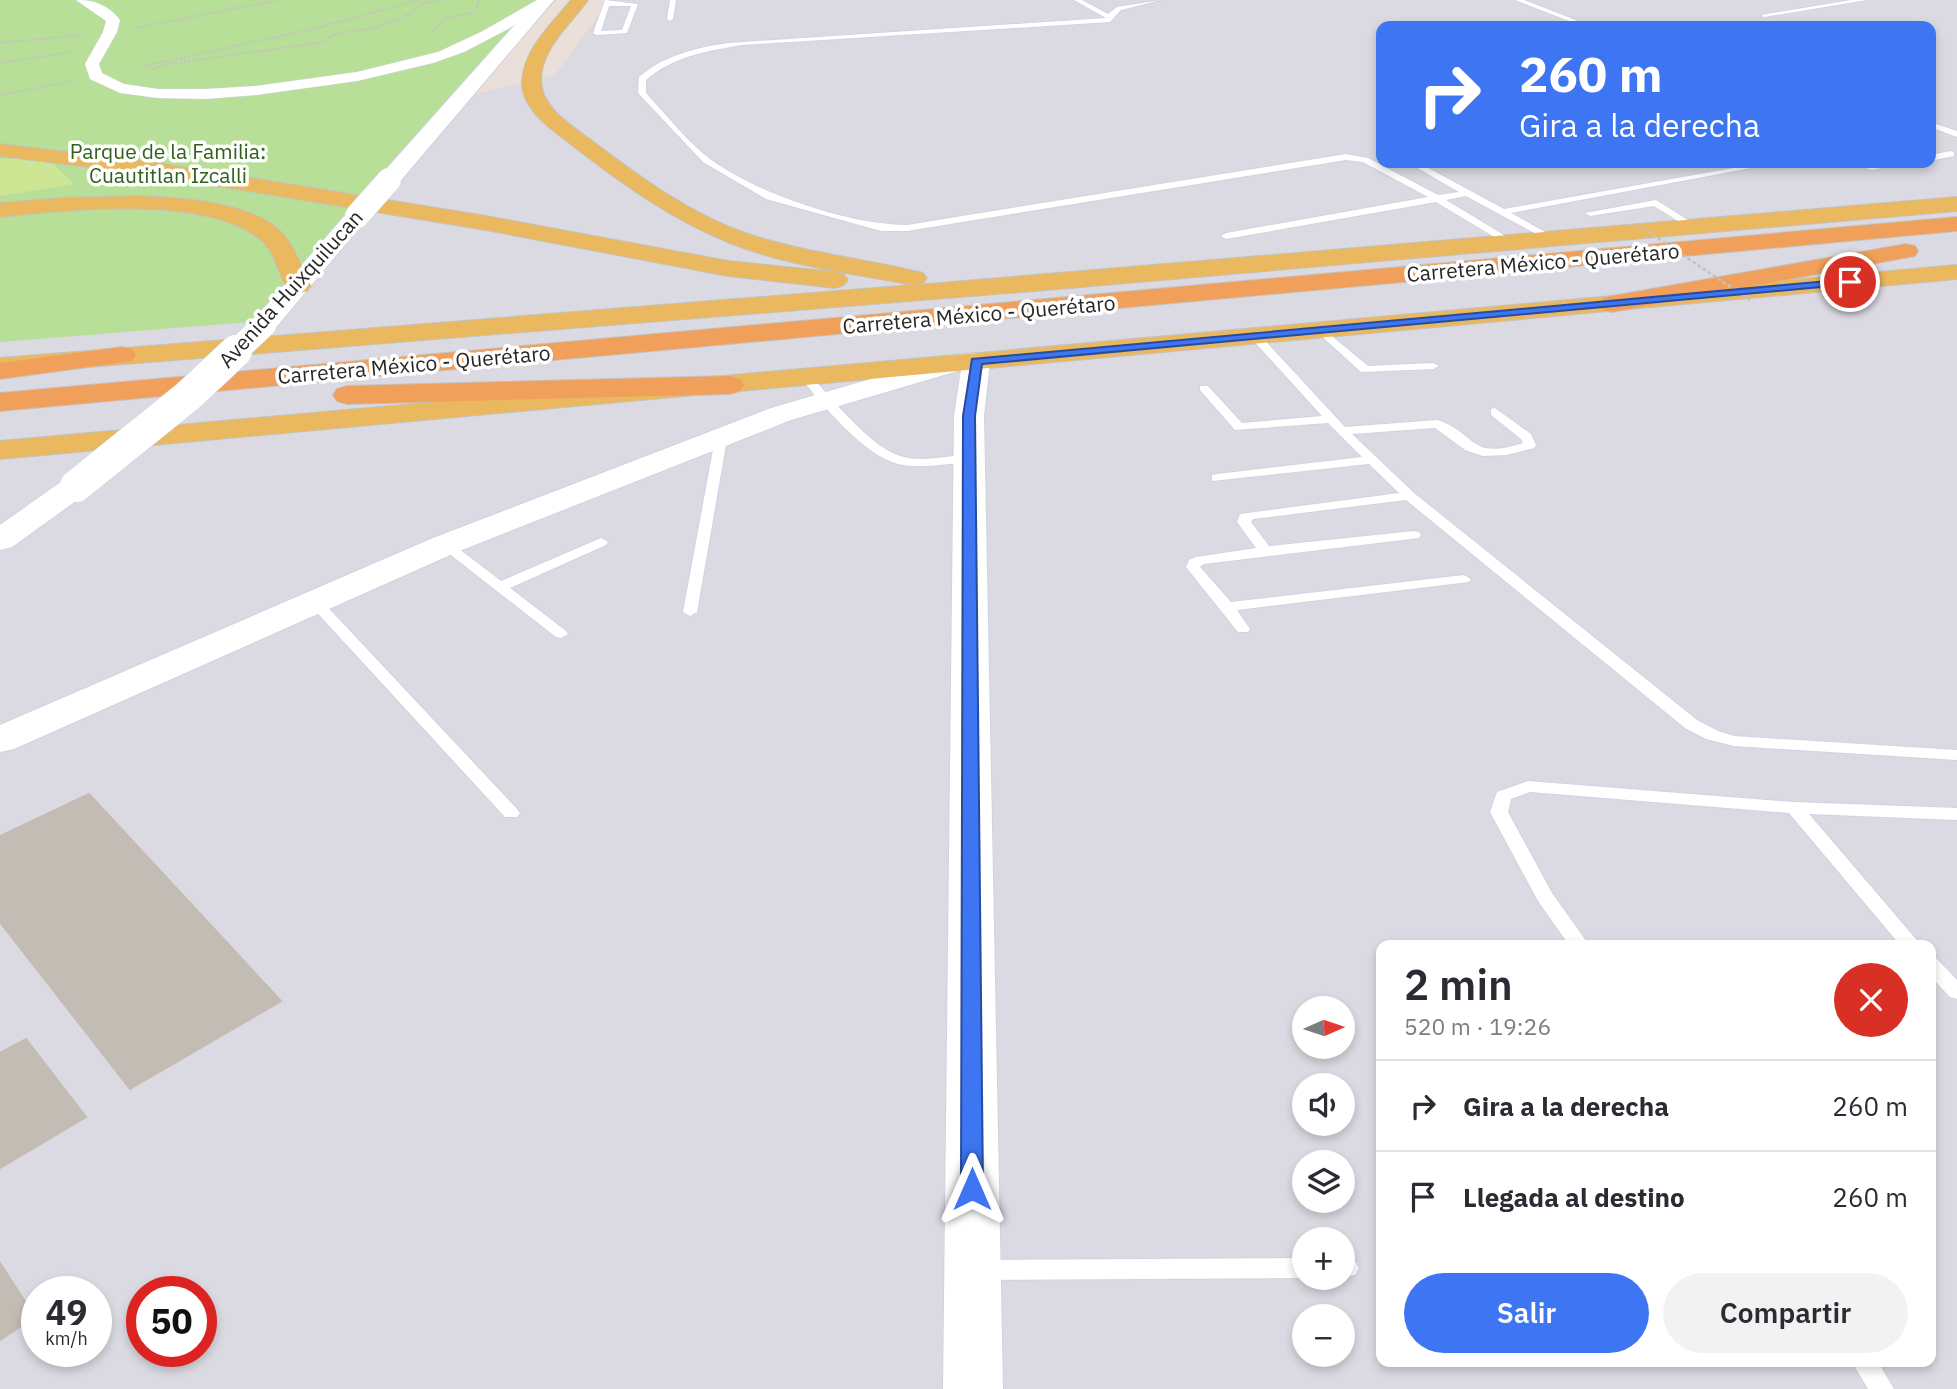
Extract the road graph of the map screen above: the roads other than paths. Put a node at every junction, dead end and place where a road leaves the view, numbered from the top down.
1 (83, 0) edge
2 (546, 0) edge
3 (673, 0) edge
4 (1077, 0) edge
5 (1158, 0) edge
6 (1518, 0) edge
7 (1864, 0) edge
8 (579, 1) edge
9 (608, 2) edge
10 (1764, 15) dead end
11 (1110, 17) junction
12 (670, 19) dead end
13 (1575, 21) edge
14 (510, 42) junction
15 (1936, 126) edge
16 (1957, 134) edge
17 (0, 150) edge
18 (1951, 154) dead end
19 (1936, 157) edge
20 (1376, 166) edge
21 (1380, 168) edge
22 (1422, 168) edge
23 (1746, 168) edge
24 (1468, 193) junction
25 (1438, 198) junction
26 (1957, 204) edge
27 (0, 210) edge
28 (1503, 212) junction
29 (1590, 213) dead end
30 (1694, 227) junction
31 (1226, 236) dead end
32 (1954, 237) edge
33 (1551, 239) junction
34 (1509, 242) junction
35 (1957, 272) edge
36 (906, 278) junction
37 (1035, 283) junction
38 (298, 286) junction
39 (1612, 304) junction
40 (1321, 330) junction
41 (1255, 336) junction
42 (122, 355) joint
43 (966, 362) junction
44 (1433, 366) dead end
45 (0, 368) edge
46 (730, 385) junction
47 (1204, 388) dead end
48 (818, 389) junction
49 (258, 397) junction
50 (0, 402) edge
51 (1495, 412) dead end
52 (0, 418) edge
53 (1331, 419) junction
54 (1342, 431) junction
55 (721, 439) junction
56 (0, 450) edge
57 (969, 458) junction
58 (1370, 460) junction
59 (1217, 478) dead end
60 (1409, 496) junction
61 (1414, 535) dead end
62 (0, 540) edge
63 (601, 542) dead end
64 (445, 545) junction
65 (1265, 551) junction
66 (1464, 579) dead end
67 (500, 587) junction
68 (315, 602) junction
69 (1227, 607) junction
70 (690, 612) dead end
71 (1243, 629) dead end
72 (561, 634) dead end
73 (0, 740) edge
74 (1957, 755) edge
75 (1794, 807) junction
76 (511, 813) dead end
77 (1957, 814) edge
78 (1576, 940) edge
79 (1907, 940) edge
80 (1936, 970) edge
81 (1957, 992) edge
82 (1292, 1268) edge
83 (972, 1270) junction
84 (1867, 1367) edge
85 (973, 1389) edge
86 (1882, 1389) edge

1 - 2 street
2 - 14 main road, Avenida Huixquilucan
3 - 12 lane
4 - 11 lane
5 - 11 lane
6 - 13 lane
7 - 10 lane
8 - 14 main road
8 - 36 main road
9 - 9 lane
11 - 20 lane
14 - 38 main road, Avenida Huixquilucan, bridge
15 - 16 lane
17 - 36 main road
18 - 19 lane
21 - 25 lane
22 - 24 lane
23 - 28 lane
24 - 25 lane
24 - 28 lane
25 - 31 lane
25 - 34 lane
26 - 30 main road
27 - 38 main road
28 - 33 lane
29 - 30 lane
30 - 33 main road
32 - 39 highway
32 - 49 highway, Carretera México - Querétaro
32 - 50 highway, Carretera México - Querétaro
33 - 34 main road
34 - 37 main road
35 - 39 main road
36 - 37 main road
37 - 42 main road
38 - 62 main road, Avenida Huixquilucan, bridge
39 - 40 main road
40 - 41 main road
40 - 44 lane
41 - 43 main road
41 - 53 lane
42 - 45 highway
43 - 48 main road
43 - 57 main road
46 - 48 main road
46 - 49 highway
46 - 56 main road
47 - 53 lane
48 - 55 main road
48 - 57 lane
49 - 52 highway, Carretera México - Querétaro
51 - 54 lane
53 - 54 lane
54 - 58 lane
55 - 64 main road
55 - 70 lane
57 - 83 main road
58 - 59 lane
58 - 60 lane
60 - 65 lane
60 - 74 lane
61 - 65 lane
63 - 67 lane
64 - 67 lane
64 - 68 main road
65 - 69 lane
66 - 69 lane
67 - 72 lane
68 - 73 main road
68 - 76 lane
69 - 71 lane
75 - 77 lane
75 - 78 lane
75 - 79 lane
80 - 81 lane
82 - 83 lane
83 - 85 main road
84 - 86 lane

